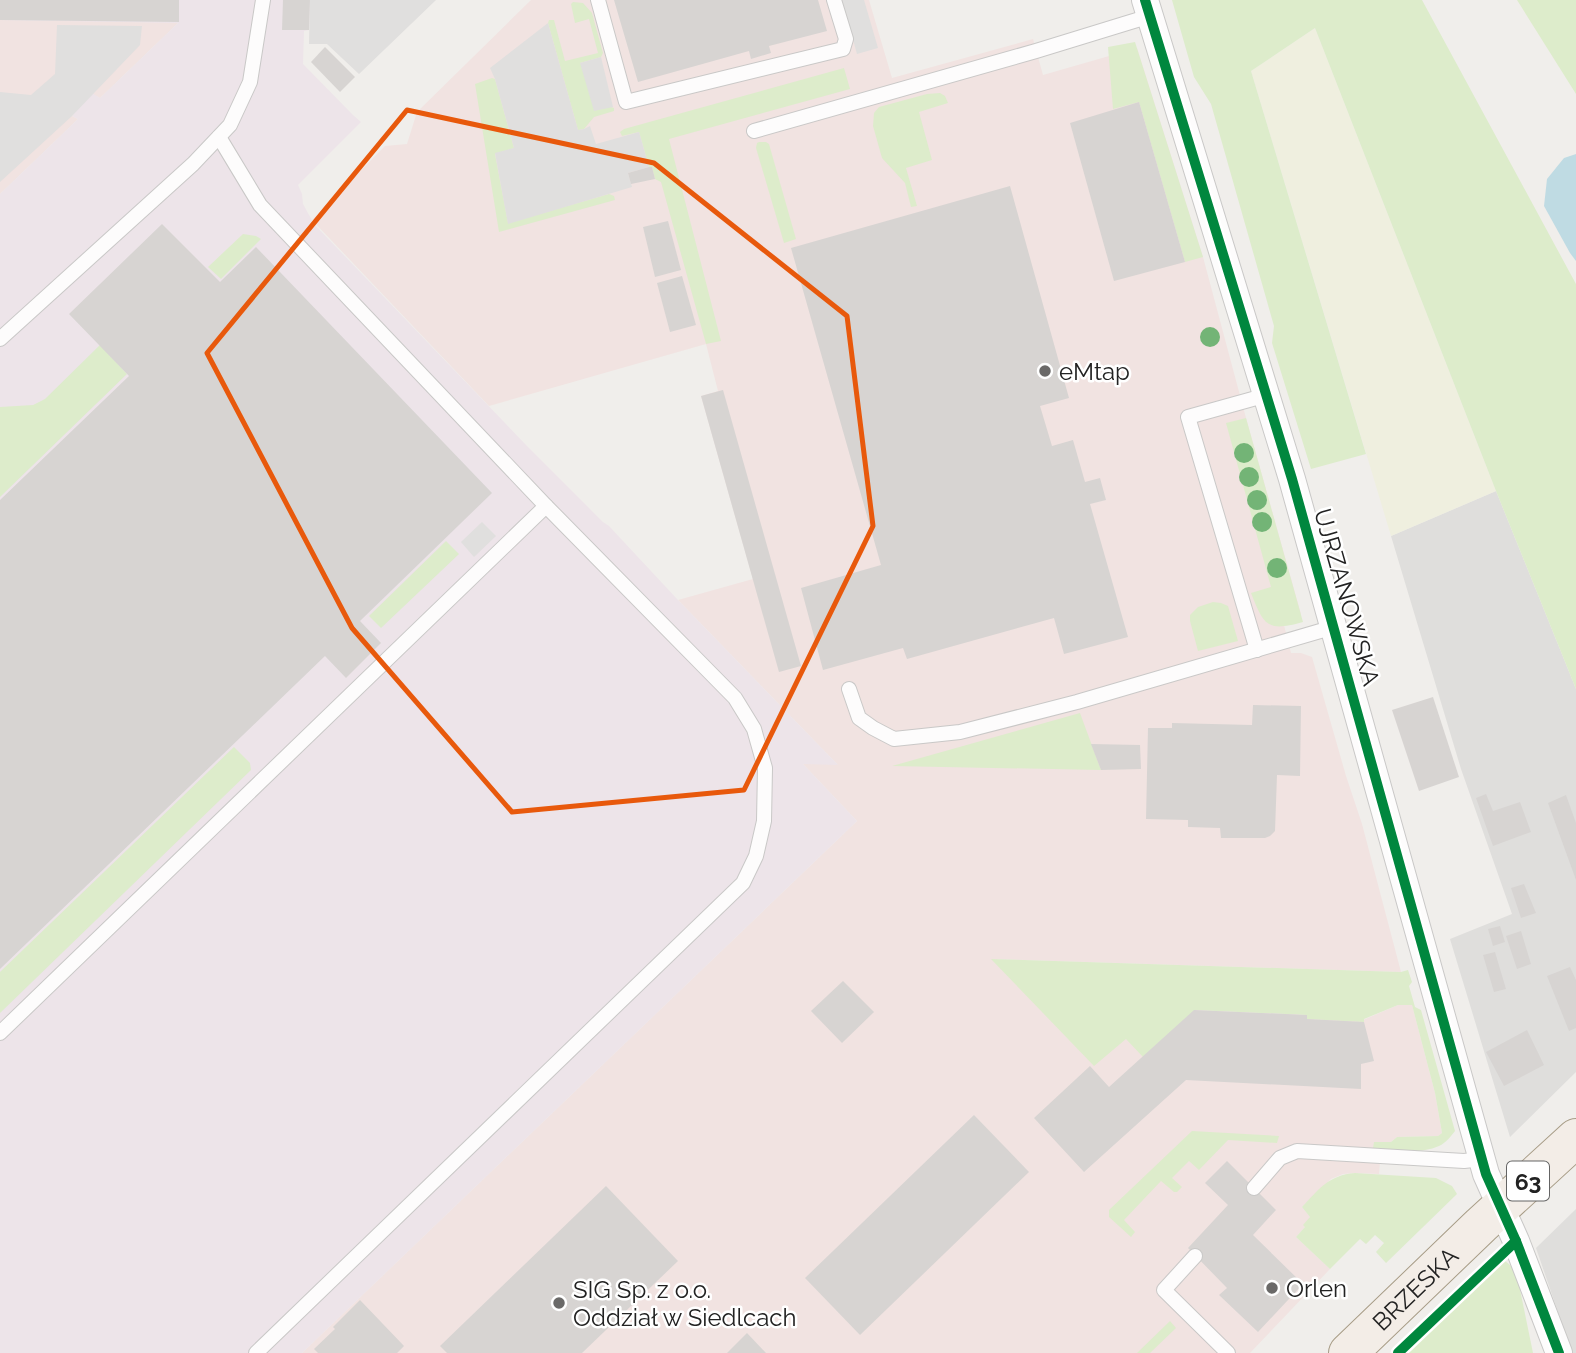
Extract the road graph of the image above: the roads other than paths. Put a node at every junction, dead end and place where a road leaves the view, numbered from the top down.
1 (263, 0) edge
2 (598, 0) edge
3 (834, 0) edge
4 (1148, 8) edge
5 (754, 131) dead end
6 (219, 137) junction
7 (0, 339) edge
8 (1267, 395) junction
9 (546, 506) junction
10 (1334, 627) junction
11 (1257, 650) junction
12 (849, 689) dead end
13 (0, 1033) edge
14 (1576, 1138) edge
15 (1482, 1159) junction
16 (1254, 1188) dead end
17 (1490, 1216) junction
18 (1195, 1256) dead end
19 (256, 1353) edge
20 (1228, 1353) edge
21 (1348, 1353) edge
22 (1559, 1353) edge

1 - 6 lane
2 - 3 lane
4 - 5 lane
4 - 8 street, UJRZANOWSKA
6 - 7 lane
6 - 9 lane
8 - 10 street, UJRZANOWSKA
8 - 11 lane
9 - 13 lane
9 - 19 lane
10 - 11 lane
10 - 15 street, UJRZANOWSKA
11 - 12 lane
14 - 17 main road, 63
15 - 16 lane
15 - 17 street, UJRZANOWSKA
17 - 21 main road, BRZESKA / 63
17 - 22 street, UJRZANOWSKA
18 - 20 lane

